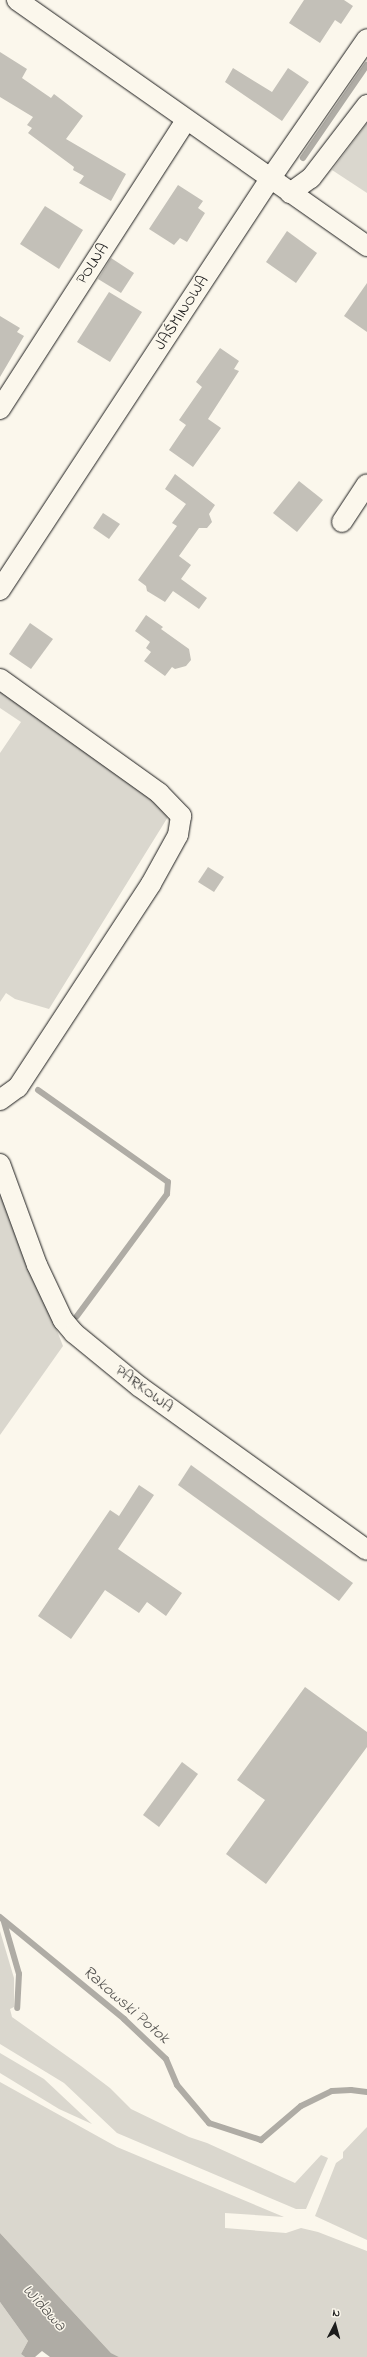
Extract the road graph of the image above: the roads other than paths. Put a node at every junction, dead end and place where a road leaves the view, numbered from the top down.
1 (17, 0) edge
2 (367, 39) edge
3 (367, 105) edge
4 (186, 120) junction
5 (270, 179) junction
6 (290, 193) junction
7 (367, 246) edge
8 (0, 409) edge
9 (367, 484) edge
10 (342, 522) dead end
11 (0, 590) edge
12 (0, 679) edge
13 (0, 1100) edge
14 (0, 1164) edge
15 (367, 1550) edge

1 - 4 street
2 - 5 street, JAŚMINOWA
3 - 6 street
4 - 5 street
4 - 8 street, POLNA
5 - 6 street
5 - 11 street, JAŚMINOWA
6 - 7 street
9 - 10 street
12 - 13 street
14 - 15 street, PARKOWA

